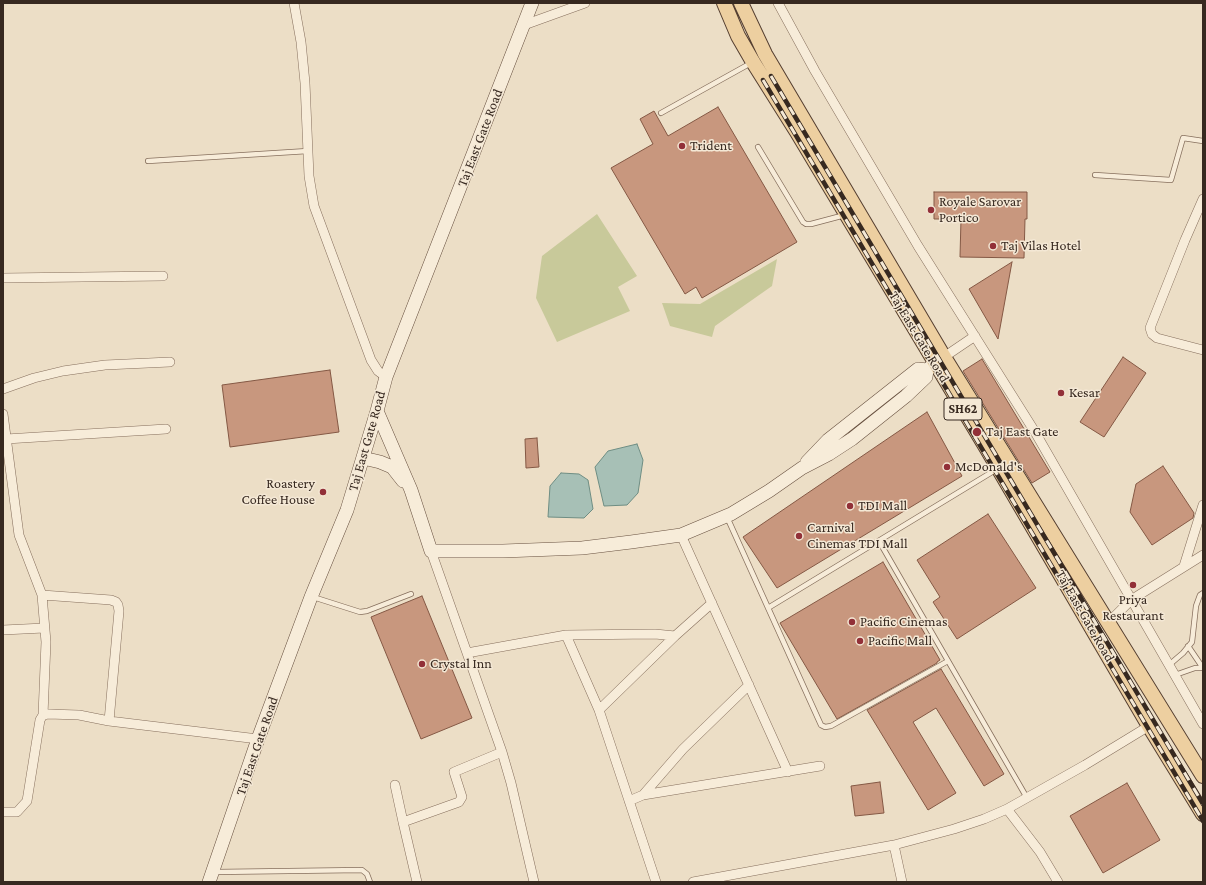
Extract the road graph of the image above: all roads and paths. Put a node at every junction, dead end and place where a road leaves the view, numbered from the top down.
1 (294, 3) edge
2 (532, 3) edge
3 (585, 3) edge
4 (724, 3) edge
5 (741, 3) edge
6 (778, 3) edge
7 (524, 25) junction
8 (753, 62) junction
9 (661, 113) dead end
10 (1203, 141) edge
11 (758, 147) dead end
12 (308, 151) junction
13 (148, 161) dead end
14 (1095, 175) dead end
15 (1203, 199) edge
16 (846, 215) junction
17 (163, 276) dead end
18 (3, 278) edge
19 (975, 336) junction
20 (1203, 350) edge
21 (170, 362) dead end
22 (935, 364) junction
23 (386, 377) junction
24 (3, 389) edge
25 (377, 411) junction
26 (3, 414) edge
27 (4, 424) edge
28 (166, 429) dead end
29 (6, 438) junction
30 (362, 458) junction
31 (998, 469) junction
32 (3, 490) edge
33 (13, 490) junction
34 (411, 490) junction
35 (1203, 505) edge
36 (726, 516) junction
37 (680, 535) junction
38 (879, 541) junction
39 (431, 551) junction
40 (1203, 555) edge
41 (1184, 566) junction
42 (1203, 593) edge
43 (411, 594) dead end
44 (42, 595) junction
45 (311, 597) junction
46 (1131, 600) junction
47 (712, 603) junction
48 (768, 608) junction
49 (1108, 623) junction
50 (44, 628) junction
51 (3, 630) edge
52 (566, 635) junction
53 (675, 636) junction
54 (1188, 646) junction
55 (467, 653) junction
56 (948, 661) junction
57 (1169, 665) junction
58 (1203, 668) edge
59 (1175, 675) junction
60 (749, 685) junction
61 (599, 710) junction
62 (43, 715) junction
63 (109, 721) junction
64 (1203, 724) edge
65 (1149, 726) junction
66 (258, 739) junction
67 (502, 752) junction
68 (820, 766) dead end
69 (788, 772) junction
70 (1203, 776) edge
71 (395, 785) dead end
72 (643, 795) junction
73 (1027, 798) junction
74 (629, 801) junction
75 (1007, 809) junction
76 (3, 812) edge
77 (1203, 814) edge
78 (403, 822) junction
79 (894, 844) junction
80 (211, 877) edge
81 (370, 882) edge
82 (417, 882) edge
83 (534, 882) edge
84 (656, 882) edge
85 (693, 882) edge
86 (902, 882) edge
87 (1058, 882) edge

1 - 12 street
2 - 7 main road, Taj East Gate Road
3 - 7 street
4 - 8 main road, Taj East Gate Road / SH62
5 - 22 main road, SH62
6 - 19 street
7 - 23 main road, Taj East Gate Road
8 - 9 lane
8 - 16 main road, Taj East Gate Road / SH62
10 - 14 lane
11 - 16 lane
12 - 13 lane
12 - 23 street
15 - 20 street
16 - 22 main road, Taj East Gate Road / SH62
17 - 18 street
19 - 22 street
19 - 46 street
21 - 24 street
22 - 31 main road, Taj East Gate Road / SH62
22 - 36 main road
22 - 49 main road, SH62
23 - 25 main road, Taj East Gate Road
25 - 30 main road, Taj East Gate Road
25 - 34 main road
26 - 27 street
27 - 29 street
28 - 29 street
29 - 33 street
30 - 34 main road
30 - 45 main road, Taj East Gate Road
31 - 38 lane
31 - 65 main road, Taj East Gate Road / SH62
32 - 33 street
33 - 44 street
34 - 39 main road
35 - 41 street
36 - 37 main road
36 - 48 lane
37 - 39 main road
37 - 47 street
38 - 48 lane
38 - 56 lane
39 - 55 street
40 - 41 street
41 - 46 street
42 - 54 lane
43 - 45 lane
44 - 50 street
44 - 63 street
45 - 66 main road, Taj East Gate Road
46 - 49 street
46 - 57 street
47 - 53 street
47 - 60 street
48 - 56 lane
49 - 70 main road, SH62
50 - 51 street
50 - 62 street
52 - 53 street
52 - 55 street
52 - 61 street
53 - 61 street
54 - 57 lane
54 - 58 lane
55 - 67 street
56 - 73 lane
57 - 59 street
58 - 59 lane
59 - 64 street
60 - 69 street
60 - 72 street
61 - 74 street
62 - 63 street
62 - 76 street
63 - 66 street
65 - 73 street
65 - 77 main road, Taj East Gate Road / SH62
66 - 80 main road, Taj East Gate Road
67 - 78 street
67 - 83 street
68 - 69 street
69 - 72 street
71 - 78 street
72 - 74 street
73 - 75 street
74 - 84 street
75 - 79 street
75 - 87 street
78 - 82 street
79 - 85 street
79 - 86 street
80 - 81 lane

